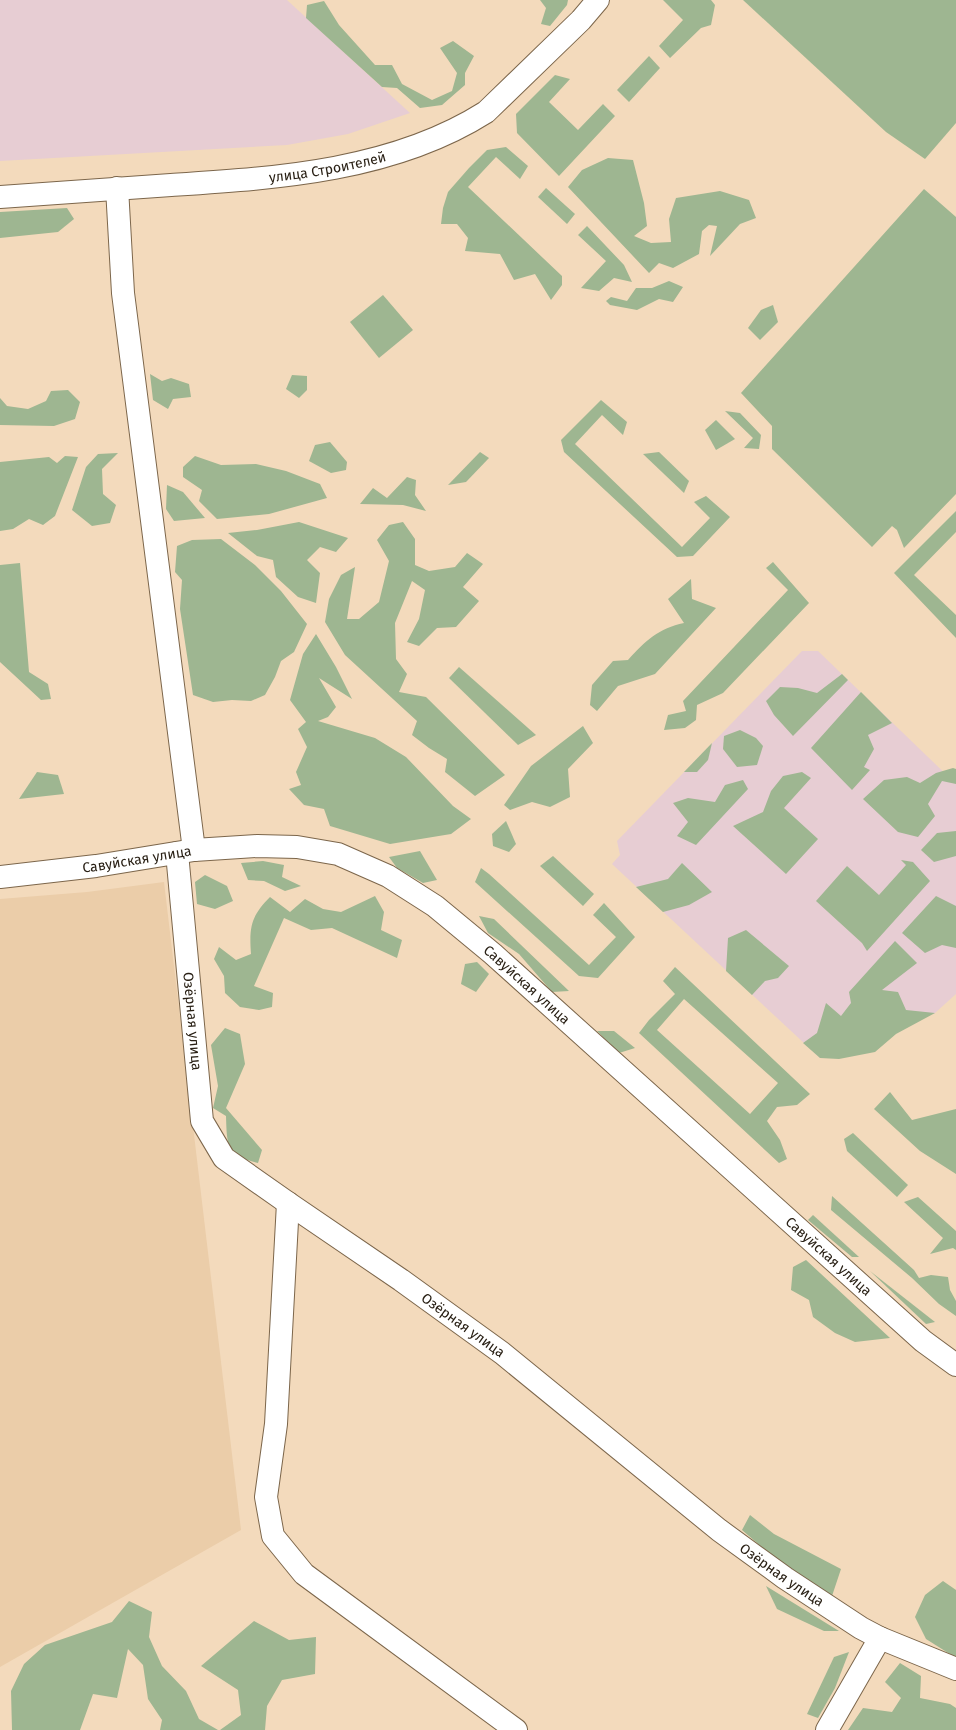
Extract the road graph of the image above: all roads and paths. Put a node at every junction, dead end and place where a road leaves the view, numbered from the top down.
1 (598, 0) edge
2 (117, 188) junction
3 (0, 197) edge
4 (186, 852) junction
5 (0, 877) edge
6 (288, 1203) junction
7 (956, 1365) edge
8 (880, 1638) junction
9 (956, 1669) edge
10 (516, 1730) edge
11 (827, 1730) edge

1 - 2 street, улица Строителей
2 - 3 street, улица Строителей
2 - 4 street, Озёрная улица
4 - 5 street, Савуйская улица
4 - 6 street, Озёрная улица
4 - 7 street, Савуйская улица
6 - 8 street, Озёрная улица
6 - 10 street
8 - 9 street, Озёрная улица
8 - 11 street

